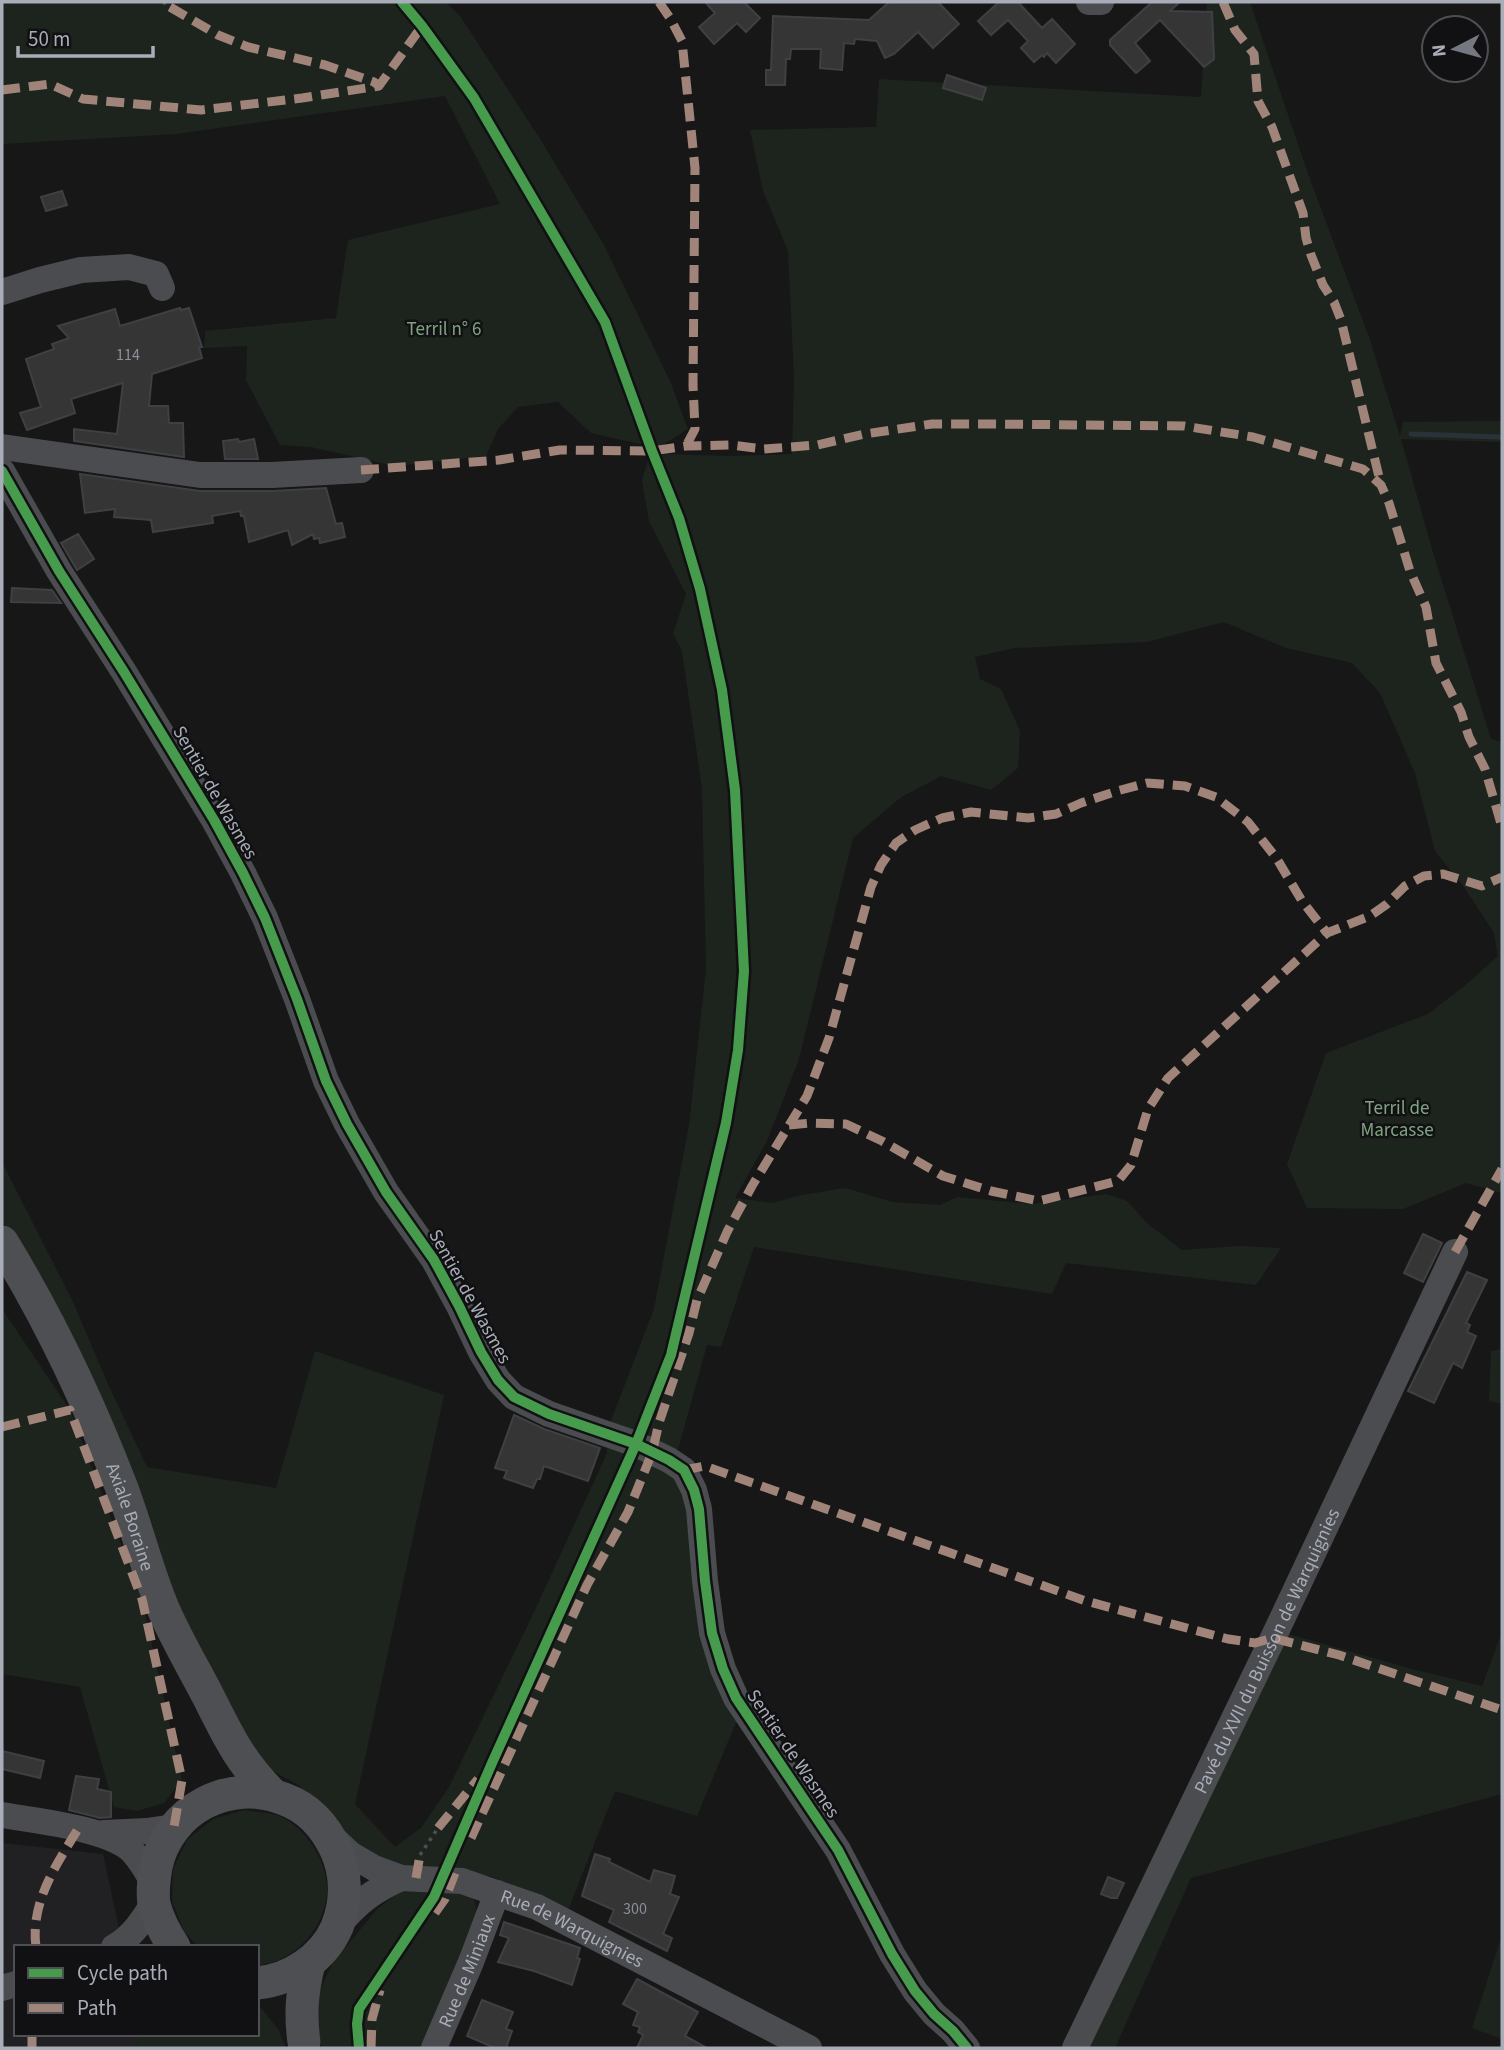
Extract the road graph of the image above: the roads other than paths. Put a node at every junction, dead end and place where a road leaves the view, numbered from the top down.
1 (1089, 2) edge
2 (1101, 2) edge
3 (162, 288) dead end
4 (2, 292) edge
5 (2, 447) edge
6 (361, 470) dead end
7 (2, 471) edge
8 (2, 1242) edge
9 (1455, 1251) dead end
10 (222, 1723) junction
11 (272, 1794) junction
12 (209, 1800) junction
13 (2, 1815) edge
14 (174, 1827) junction
15 (95, 1832) junction
16 (329, 1835) junction
17 (401, 1878) junction
18 (153, 1892) junction
19 (497, 1893) junction
20 (337, 1927) junction
21 (117, 1945) edge
22 (173, 1945) edge
23 (309, 1963) junction
24 (259, 1983) edge
25 (259, 1991) edge
26 (304, 2045) edge
27 (434, 2048) edge
28 (808, 2048) edge
29 (967, 2048) edge
30 (1074, 2048) edge

1 - 2 street
3 - 4 street
5 - 6 street
7 - 29 street, Sentier de Wasmes
8 - 10 main road, Axiale Boraine
9 - 30 street, Pavé du XVII du Buisson de Warquignies
10 - 11 main road
10 - 12 main road, Axiale Boraine
11 - 12 main road
11 - 16 main road
12 - 14 main road
13 - 15 street
14 - 15 street
14 - 18 main road
15 - 18 street
16 - 17 street, Rue de Warquignies
16 - 20 main road
17 - 19 street, Rue de Warquignies
17 - 20 street
18 - 21 street
18 - 22 main road
19 - 27 street, Rue de Miniaux
19 - 28 street, Rue de Warquignies
20 - 23 main road
23 - 24 main road
23 - 26 main road
25 - 26 main road

